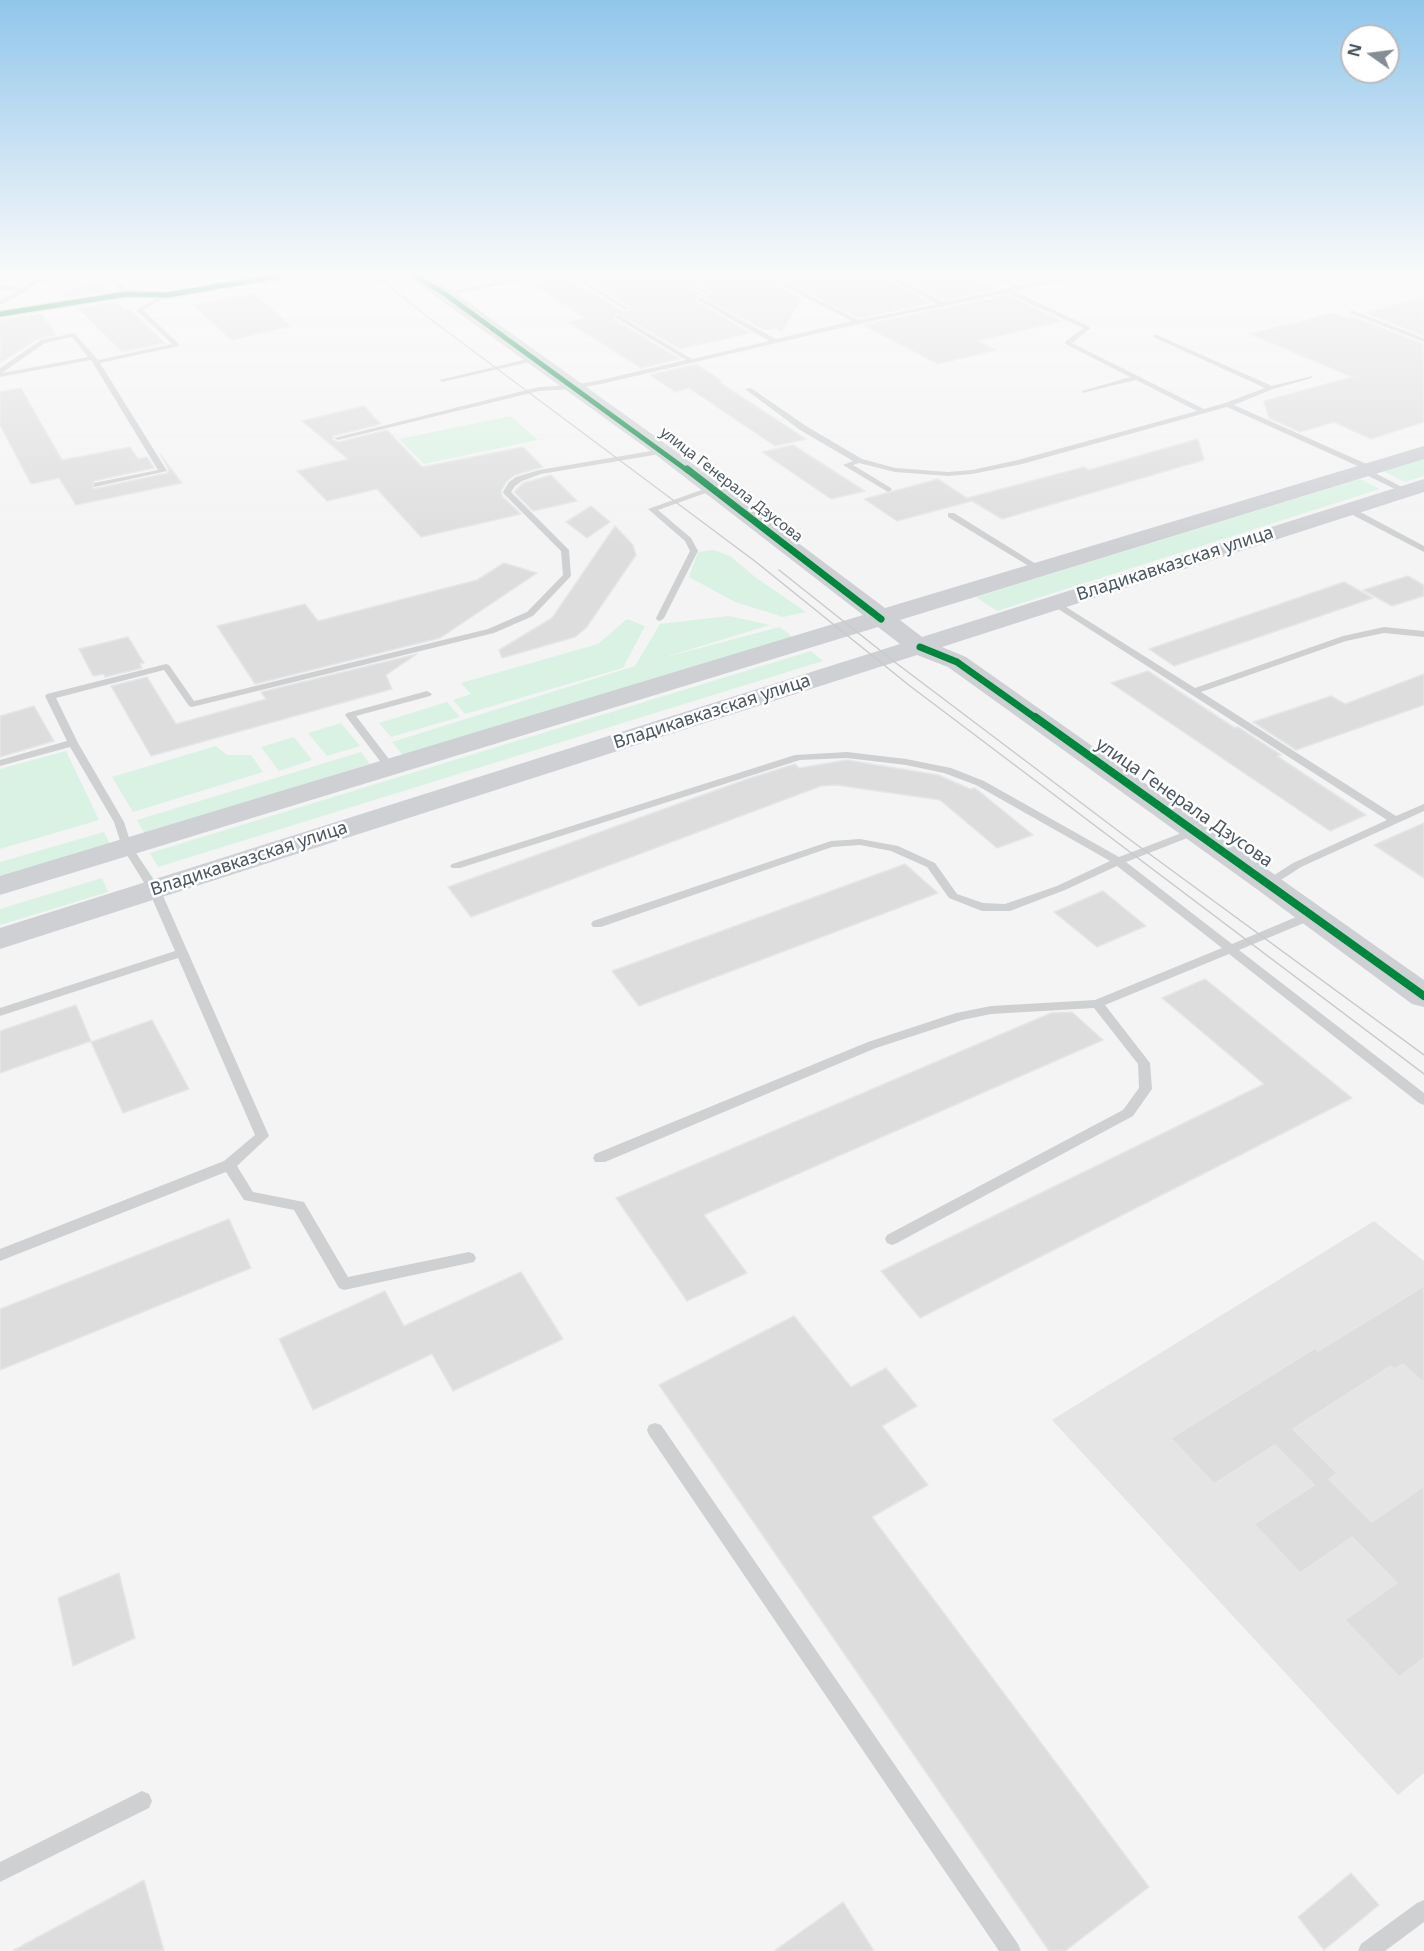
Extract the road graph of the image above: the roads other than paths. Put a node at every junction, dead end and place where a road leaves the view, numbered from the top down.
1 (56, 366) edge
2 (98, 366) edge
3 (504, 366) edge
4 (545, 366) edge
5 (664, 366) edge
6 (1112, 366) edge
7 (1222, 366) edge
8 (0, 375) edge
9 (1310, 377) dead end
10 (1136, 378) junction
11 (442, 380) dead end
12 (573, 387) junction
13 (749, 388) dead end
14 (1271, 388) junction
15 (1084, 392) dead end
16 (1228, 405) junction
17 (1202, 411) junction
18 (339, 438) dead end
19 (663, 451) junction
20 (1424, 452) edge
21 (859, 461) junction
22 (1366, 469) junction
23 (97, 485) dead end
24 (1415, 488) edge
25 (713, 489) junction
26 (888, 490) dead end
27 (1348, 509) junction
28 (951, 515) dead end
29 (1424, 549) edge
30 (1040, 569) junction
31 (1055, 603) junction
32 (660, 618) dead end
33 (881, 618) junction
34 (1424, 634) edge
35 (920, 647) junction
36 (1195, 691) junction
37 (427, 694) dead end
38 (73, 743) junction
39 (0, 764) edge
40 (390, 767) junction
41 (1424, 807) edge
42 (1395, 820) junction
43 (1196, 831) junction
44 (127, 847) junction
45 (1118, 861) junction
46 (456, 866) dead end
47 (1269, 883) junction
48 (0, 886) edge
49 (154, 889) junction
50 (1312, 915) junction
51 (597, 924) dead end
52 (0, 939) edge
53 (1231, 948) junction
54 (182, 953) junction
55 (1424, 996) edge
56 (1097, 1004) junction
57 (0, 1012) edge
58 (1424, 1100) edge
59 (600, 1158) dead end
60 (228, 1165) junction
61 (892, 1239) dead end
62 (0, 1255) edge
63 (469, 1258) dead end
64 (655, 1430) dead end
65 (142, 1801) dead end
66 (0, 1872) edge
67 (1424, 1910) edge
68 (1011, 1951) edge
69 (1368, 1951) edge

1 - 8 lane
2 - 23 lane
3 - 11 lane
4 - 12 main road, улица Генерала Дзусова
5 - 12 lane
6 - 10 lane
7 - 14 lane
9 - 14 lane
10 - 15 lane
10 - 17 lane
12 - 18 lane
12 - 19 main road, улица Генерала Дзусова
13 - 21 lane
14 - 16 lane
16 - 17 lane
16 - 22 lane
17 - 21 lane
19 - 25 main road, улица Генерала Дзусова
19 - 38 lane
20 - 22 main road, Владикавказская улица
21 - 26 lane
22 - 24 lane
22 - 30 main road, Владикавказская улица
24 - 27 main road, Владикавказская улица
25 - 32 lane
25 - 33 main road, улица Генерала Дзусова
27 - 29 lane
27 - 31 main road, Владикавказская улица
28 - 30 lane
30 - 33 main road, Владикавказская улица
31 - 35 main road, Владикавказская улица
31 - 36 lane
33 - 35 main road, улица Генерала Дзусова
33 - 40 main road, Владикавказская улица
34 - 36 lane
35 - 43 main road, улица Генерала Дзусова
35 - 49 main road, Владикавказская улица
36 - 42 lane
37 - 40 lane
38 - 39 lane
38 - 44 lane
40 - 44 main road, Владикавказская улица
41 - 42 lane
42 - 47 lane
43 - 45 lane
43 - 47 main road, улица Генерала Дзусова
44 - 48 main road, Владикавказская улица
44 - 49 lane
45 - 46 lane
45 - 51 lane
45 - 53 lane
47 - 50 main road, улица Генерала Дзусова
49 - 52 main road, Владикавказская улица
49 - 54 lane
50 - 53 lane
50 - 55 main road, улица Генерала Дзусова
53 - 56 lane
53 - 58 lane
54 - 57 lane
54 - 60 lane
56 - 59 lane
56 - 61 lane
60 - 62 lane
60 - 63 lane
64 - 68 lane
65 - 66 lane
67 - 69 lane

